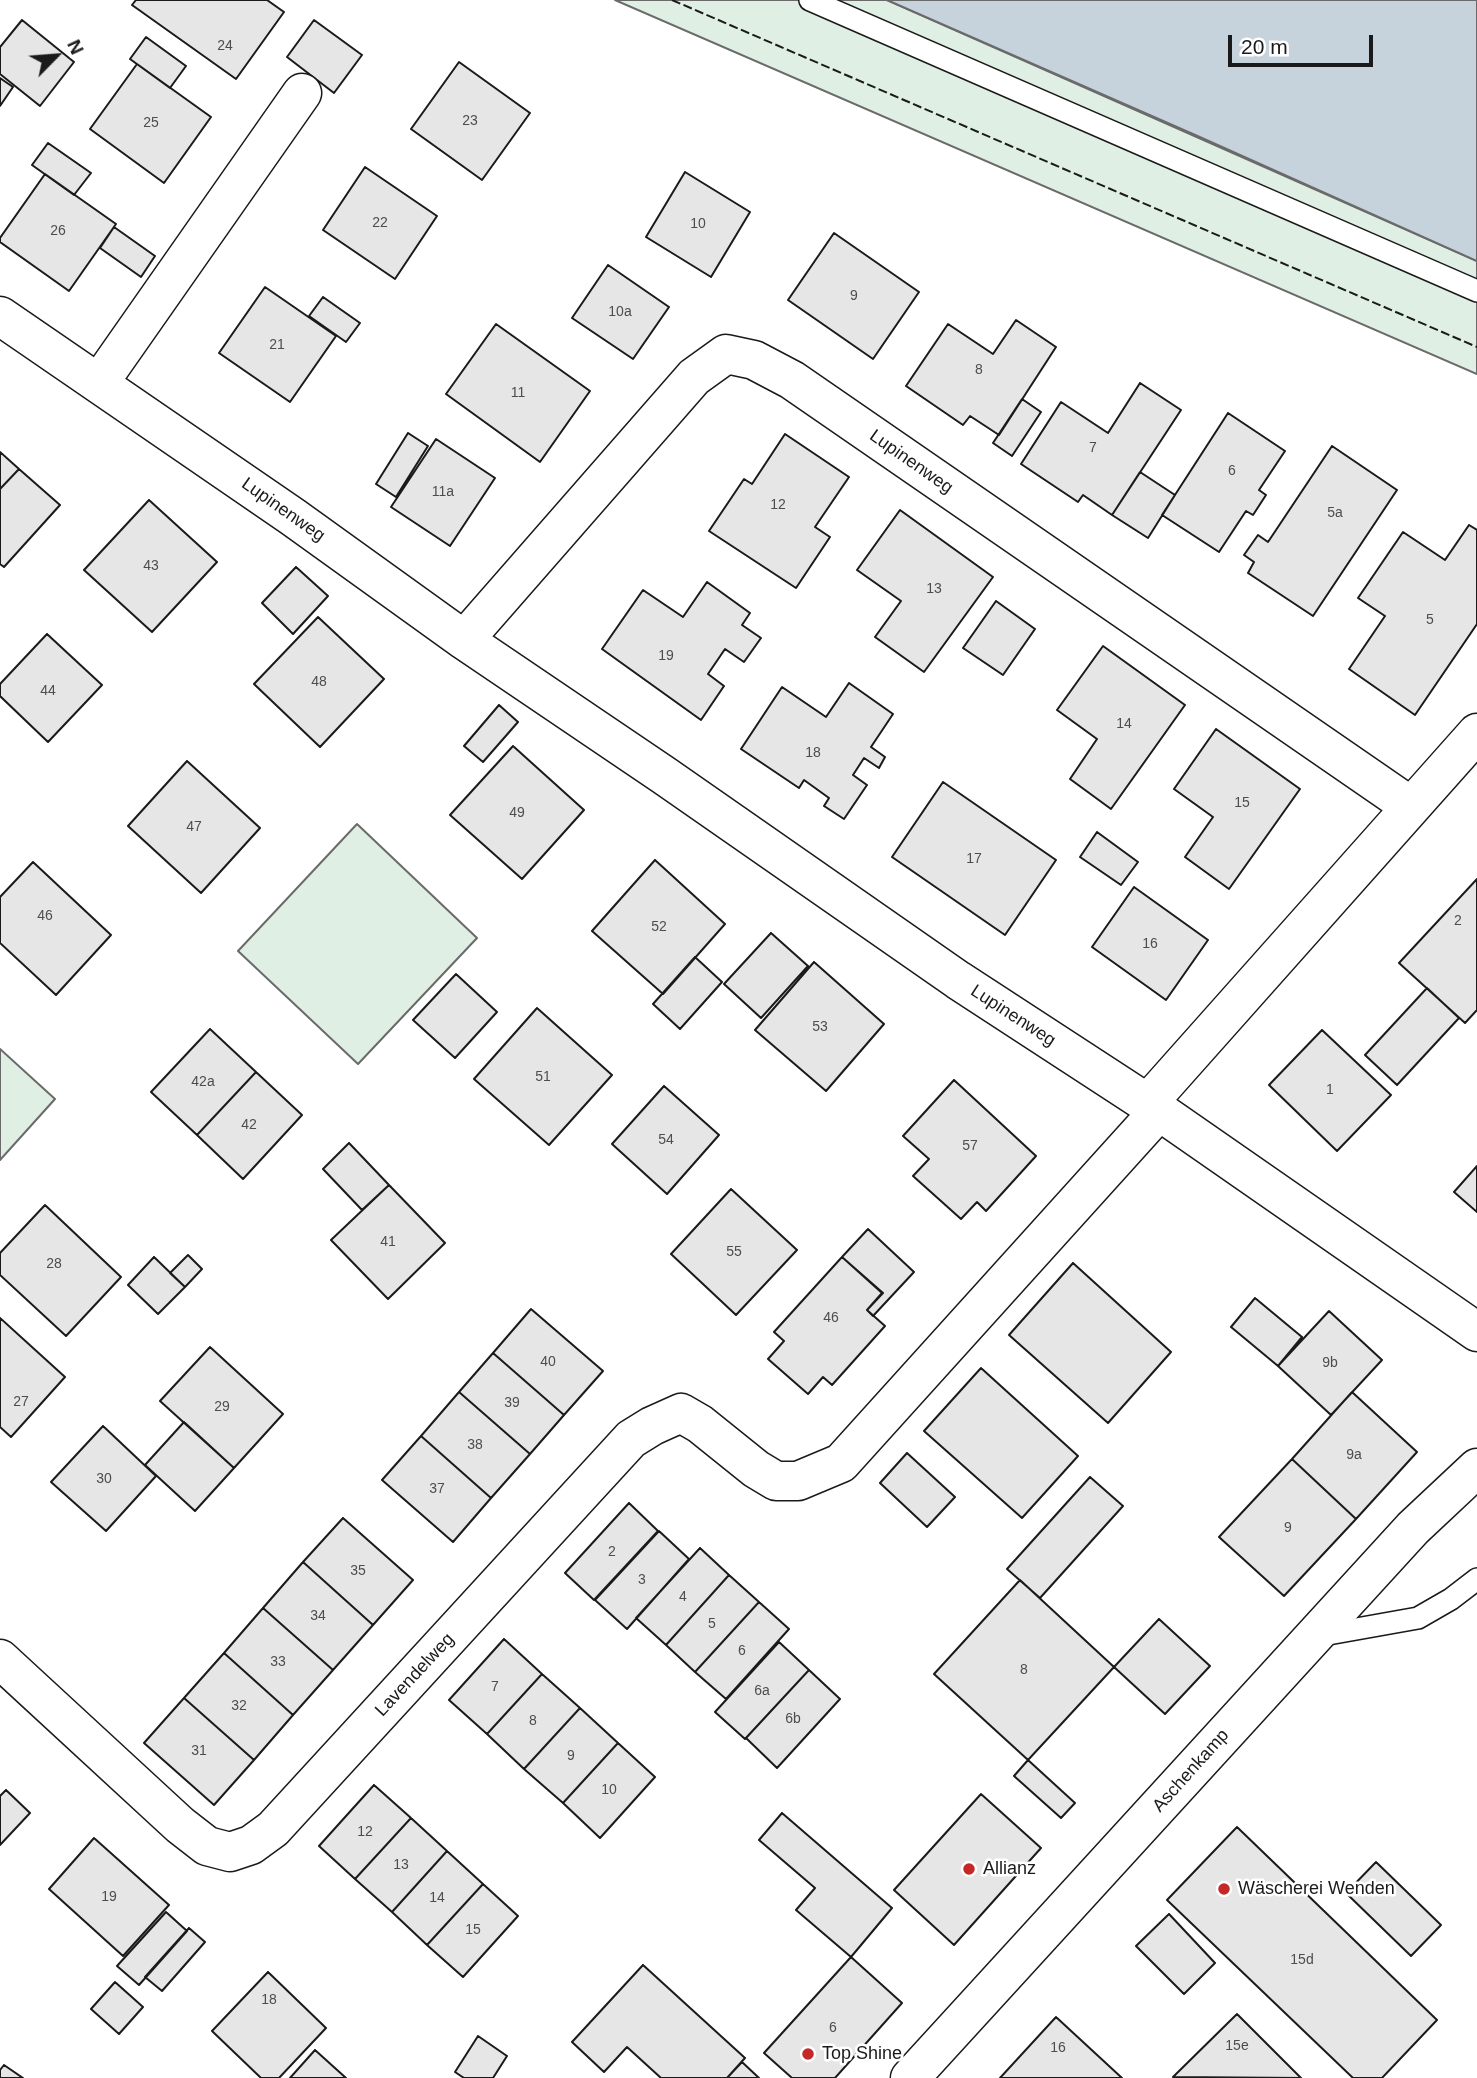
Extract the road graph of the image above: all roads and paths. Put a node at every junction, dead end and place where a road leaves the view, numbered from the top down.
1 (810, 0) edge
2 (302, 93) dead end
3 (1477, 291) edge
4 (0, 316) edge
5 (99, 383) junction
6 (464, 640) junction
7 (1477, 733) edge
8 (1410, 806) junction
9 (1153, 1107) junction
10 (1477, 1332) edge
11 (1477, 1468) edge
12 (1477, 1579) edge
13 (1315, 1636) junction
14 (0, 1659) edge
15 (910, 2078) edge

1 - 3 lane
2 - 5 street
4 - 5 street, Lupinenweg
5 - 6 street, Lupinenweg
6 - 8 street, Lupinenweg
6 - 9 street, Lupinenweg
7 - 8 street
8 - 9 street
9 - 10 street, Lupinenweg
9 - 14 street, Lavendelweg
11 - 13 street, Aschenkamp
12 - 13 lane
13 - 15 street, Aschenkamp

